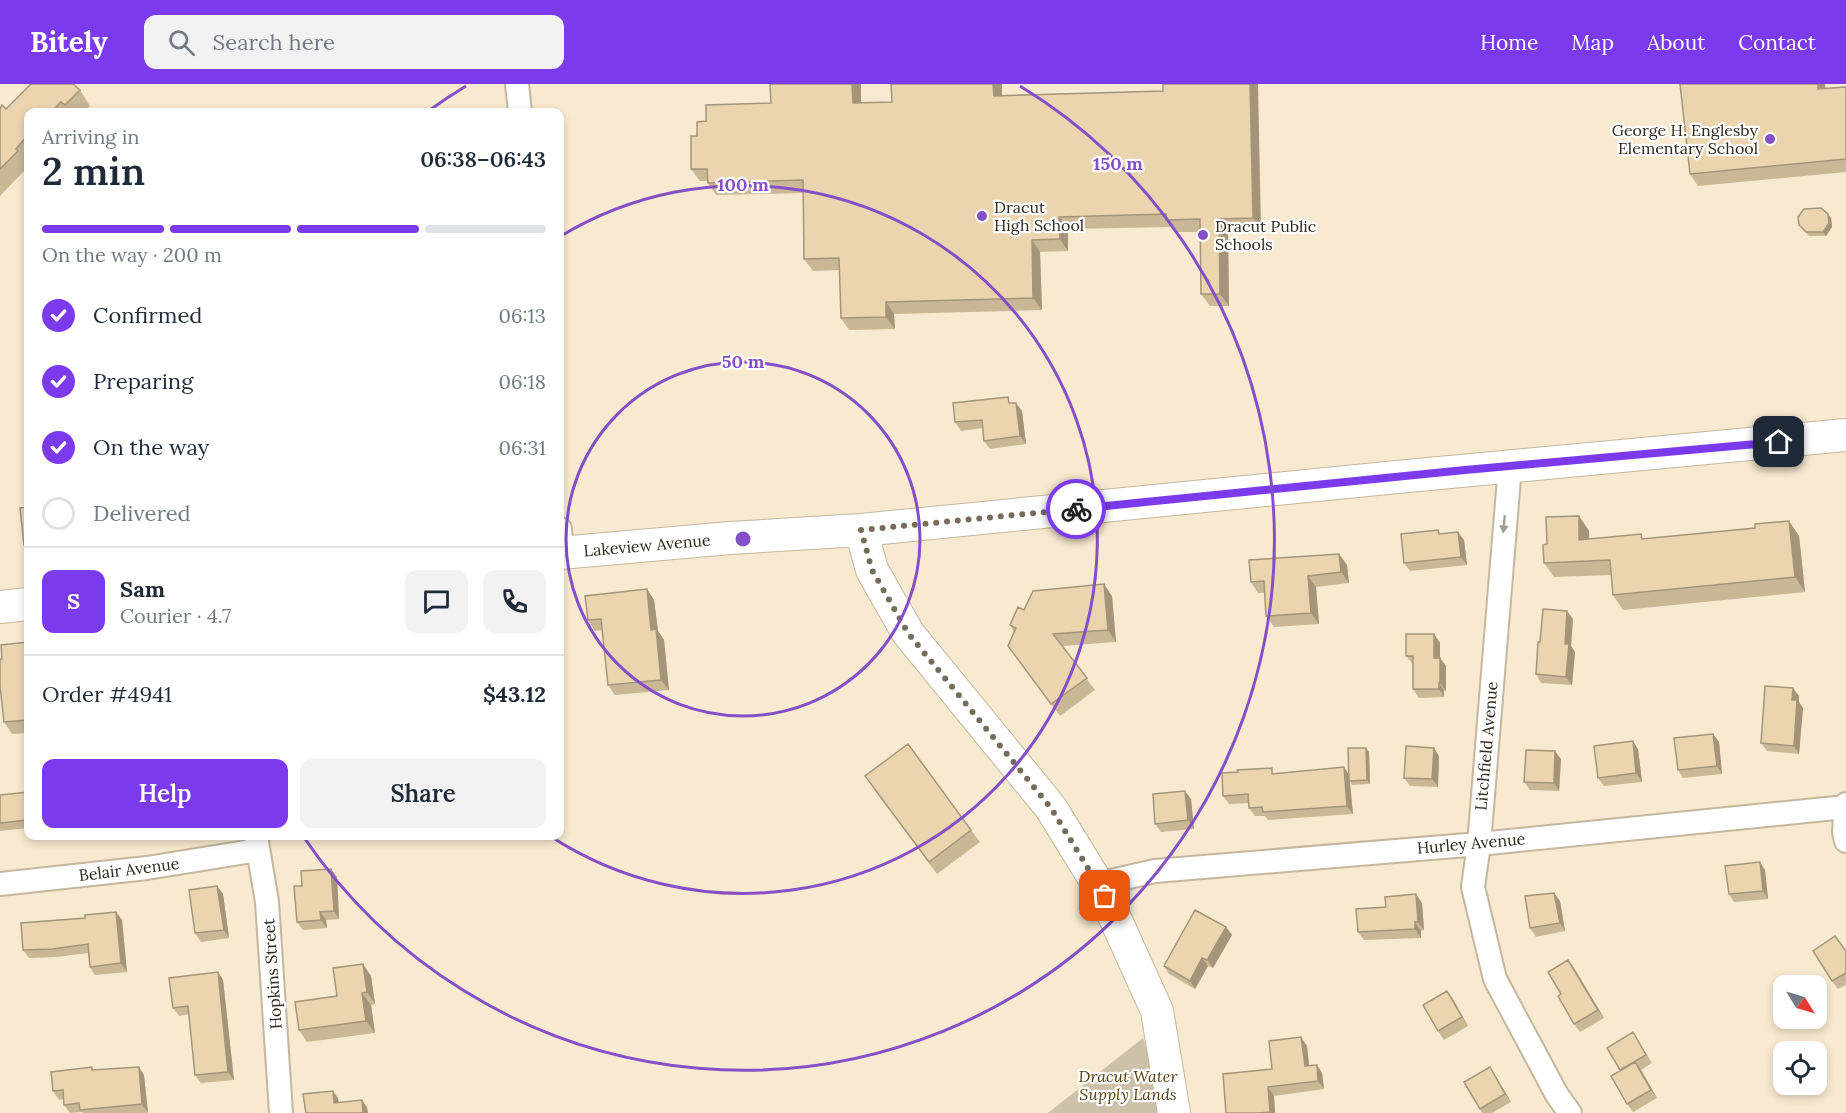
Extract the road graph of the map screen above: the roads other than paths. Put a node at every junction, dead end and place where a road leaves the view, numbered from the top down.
1 (517, 84) edge
2 (520, 108) edge
3 (1846, 435) edge
4 (1510, 466) junction
5 (861, 530) junction
6 (564, 545) edge
7 (24, 604) edge
8 (0, 607) edge
9 (1846, 806) edge
10 (1846, 842) edge
11 (257, 843) edge
12 (1479, 844) junction
13 (0, 884) edge
14 (1098, 884) junction
15 (281, 1113) edge
16 (1174, 1113) edge
17 (1570, 1113) edge

1 - 2 street
3 - 4 main road, Lakeview Avenue
4 - 5 main road, Lakeview Avenue
4 -> 12 street, Litchfield Avenue
5 - 6 main road, Lakeview Avenue
5 - 14 main road
7 - 8 main road
9 - 10 street
9 - 12 street, Hurley Avenue
11 - 13 street, Belair Avenue
11 - 15 street, Hopkins Street
12 - 14 street, Hurley Avenue
12 - 17 street, Litchfield Avenue
14 - 16 main road

